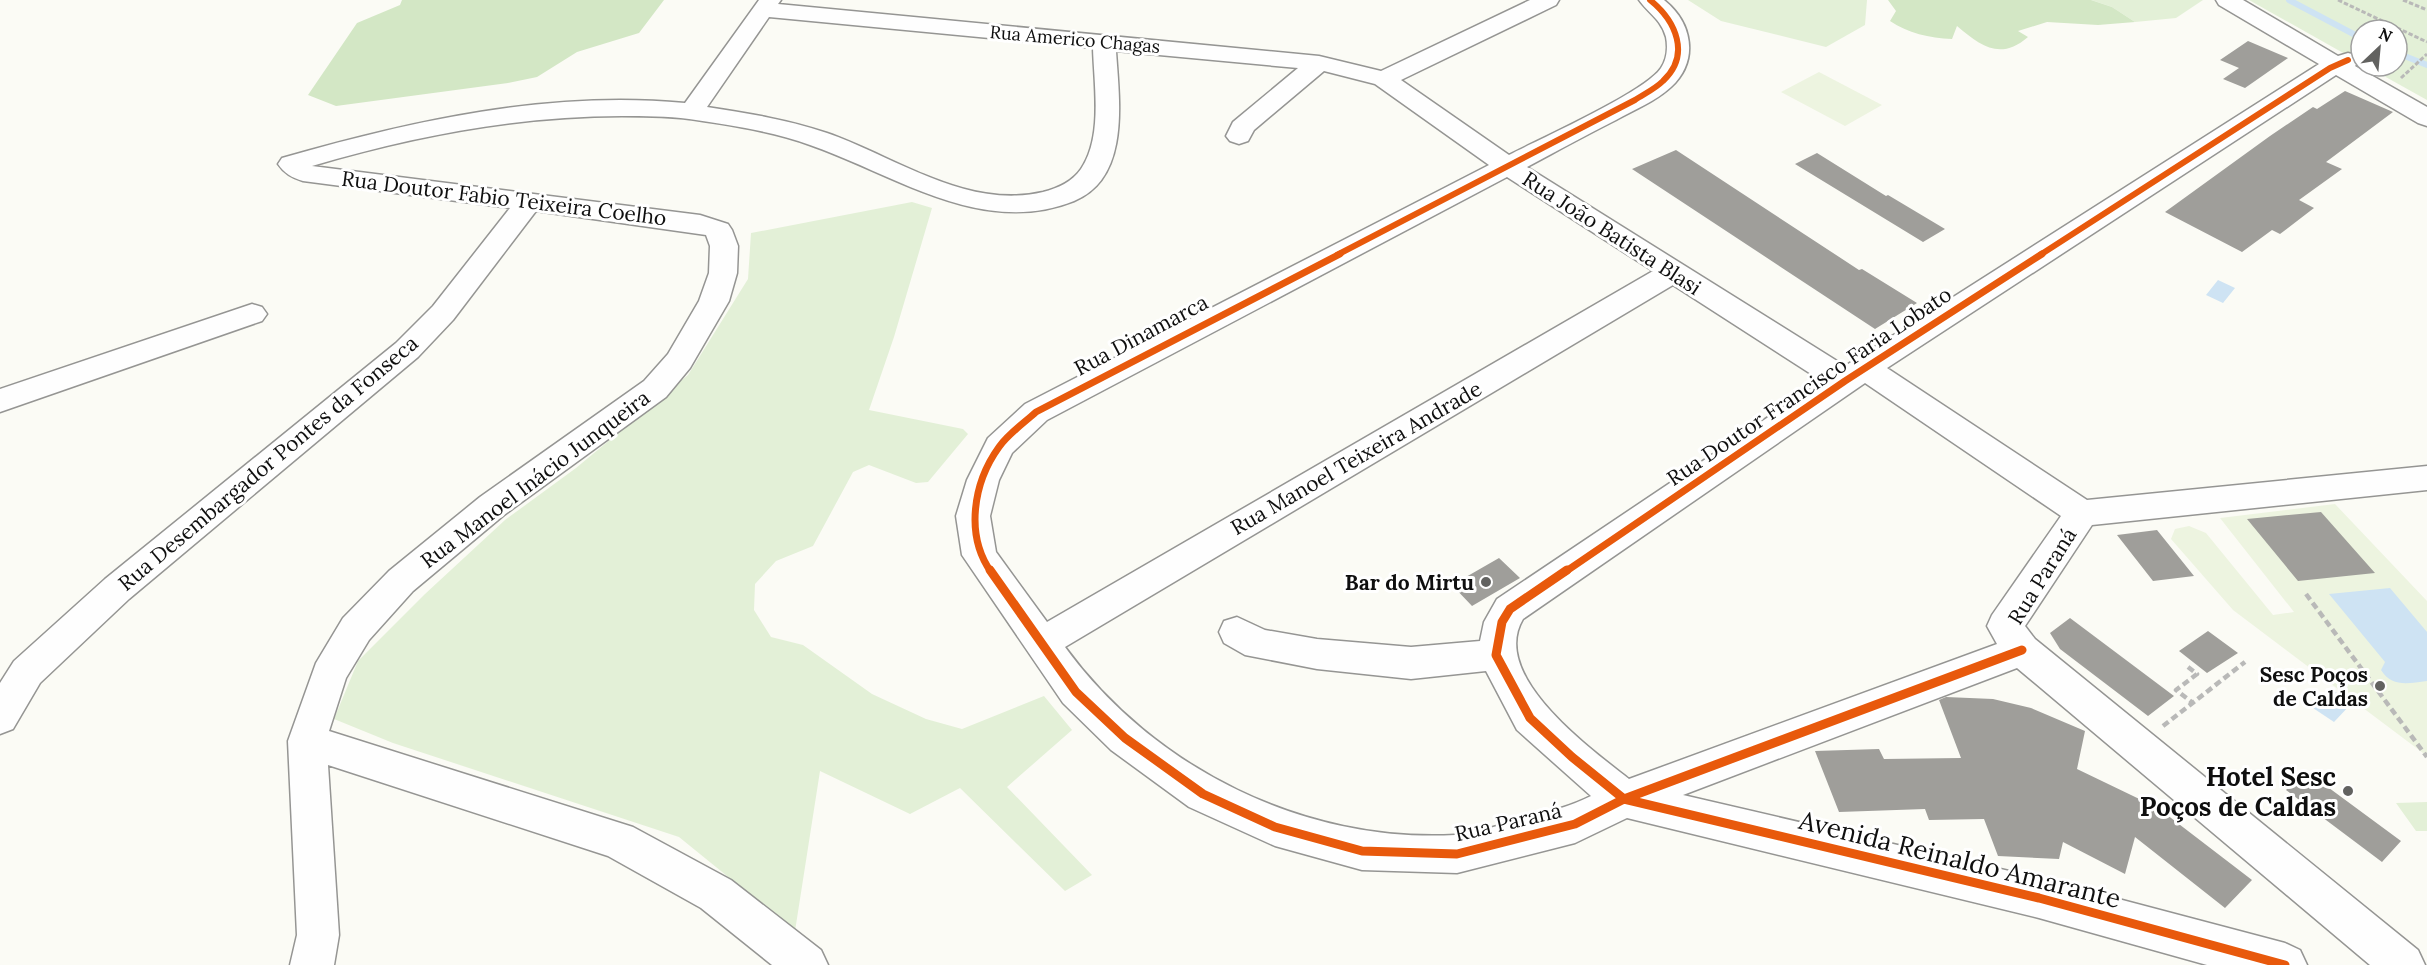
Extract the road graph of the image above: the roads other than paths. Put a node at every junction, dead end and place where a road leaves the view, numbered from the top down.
1 (1548, 0) edge
2 (1650, 0) edge
3 (2227, 0) edge
4 (2241, 0) edge
5 (768, 5) edge
6 (1104, 42) junction
7 (2343, 62) junction
8 (1319, 63) junction
9 (1384, 79) junction
10 (2427, 107) edge
11 (692, 111) junction
12 (2427, 118) edge
13 (1239, 136) dead end
14 (1506, 165) junction
15 (530, 201) junction
16 (718, 230) joint
17 (1672, 272) junction
18 (252, 314) dead end
19 (1855, 375) junction
20 (0, 401) edge
21 (2427, 478) edge
22 (2082, 513) junction
23 (1237, 632) dead end
24 (1040, 644) junction
25 (2022, 650) junction
26 (1496, 655) junction
27 (0, 717) edge
28 (307, 741) junction
29 (1624, 799) junction
30 (312, 965) edge
31 (806, 965) edge
32 (2285, 965) edge
33 (2403, 965) edge

1 - 9 street
2 - 14 street, Rua Dinamarca
3 - 7 street
4 - 7 street
5 - 6 street, Rua Americo Chagas
5 - 11 street
6 - 8 street, Rua Americo Chagas
6 - 11 street
7 - 10 street
7 - 12 street
7 - 19 street, Rua Doutor Francisco Faria Lobato
8 - 9 street, Rua Americo Chagas
8 - 13 street
9 - 14 street, Rua João Batista Blasi
11 - 15 street, Rua Doutor Fabio Teixeira Coelho
14 - 17 street, Rua João Batista Blasi
14 - 24 street, Rua Dinamarca
15 - 16 street, Rua Doutor Fabio Teixeira Coelho
15 - 27 street, Rua Desembargador Pontes da Fonseca
16 - 28 street, Rua Manoel Inácio Junqueira
17 - 19 street, Rua João Batista Blasi
17 - 24 street, Rua Manoel Teixeira Andrade
18 - 20 street
19 - 22 street, Rua João Batista Blasi
19 - 26 street, Rua Doutor Francisco Faria Lobato
21 - 22 street, Rua Paraná
22 - 25 street, Rua Paraná
23 - 26 street
24 - 29 street, Rua Paraná
25 - 29 street, Rua Paraná
25 - 33 street
26 - 29 street
28 - 30 street, Rua Manoel Inácio Junqueira
28 - 31 street
29 - 32 street, Avenida Reinaldo Amarante

